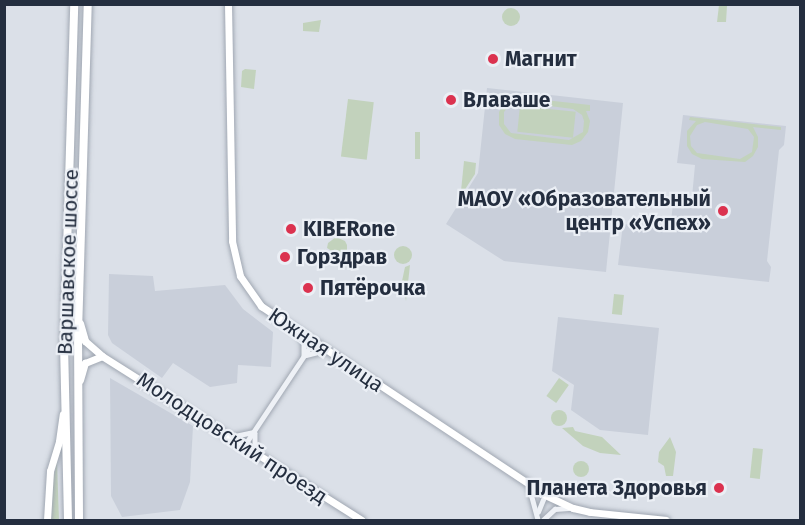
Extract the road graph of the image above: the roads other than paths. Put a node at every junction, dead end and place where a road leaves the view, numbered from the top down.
1 (74, 4) edge
2 (88, 4) edge
3 (228, 4) edge
4 (79, 321) junction
5 (298, 332) junction
6 (313, 342) junction
7 (326, 350) junction
8 (102, 356) junction
9 (303, 357) junction
10 (78, 388) junction
11 (64, 395) junction
12 (256, 431) junction
13 (229, 437) junction
14 (244, 447) junction
15 (259, 456) junction
16 (528, 484) junction
17 (545, 495) junction
18 (573, 508) junction
19 (538, 518) edge
20 (46, 520) edge
21 (68, 520) edge
22 (79, 520) edge
23 (361, 520) edge
24 (543, 520) edge
25 (666, 520) edge

1 - 11 main road, Варшавское шоссе
2 - 4 main road, Варшавское шоссе
3 - 5 street, Южная улица
4 - 8 street, Молодцовский проезд
4 - 10 main road, Варшавское шоссе
5 - 6 street, Южная улица
5 - 9 street
6 - 7 street, Южная улица
6 - 9 street
7 - 9 street
7 - 16 street, Южная улица
8 - 10 street
8 - 13 street, Молодцовский проезд
9 - 12 street
10 - 22 main road, Варшавское шоссе
11 - 20 street
11 - 21 main road, Варшавское шоссе
12 - 13 street
12 - 14 street
12 - 15 street
13 - 14 street, Молодцовский проезд
14 - 15 street, Молодцовский проезд
15 - 23 street, Молодцовский проезд
16 - 17 street, Южная улица
16 - 19 street
17 - 18 street, Южная улица
17 - 19 street
18 - 24 street
18 - 25 street, Южная улица

